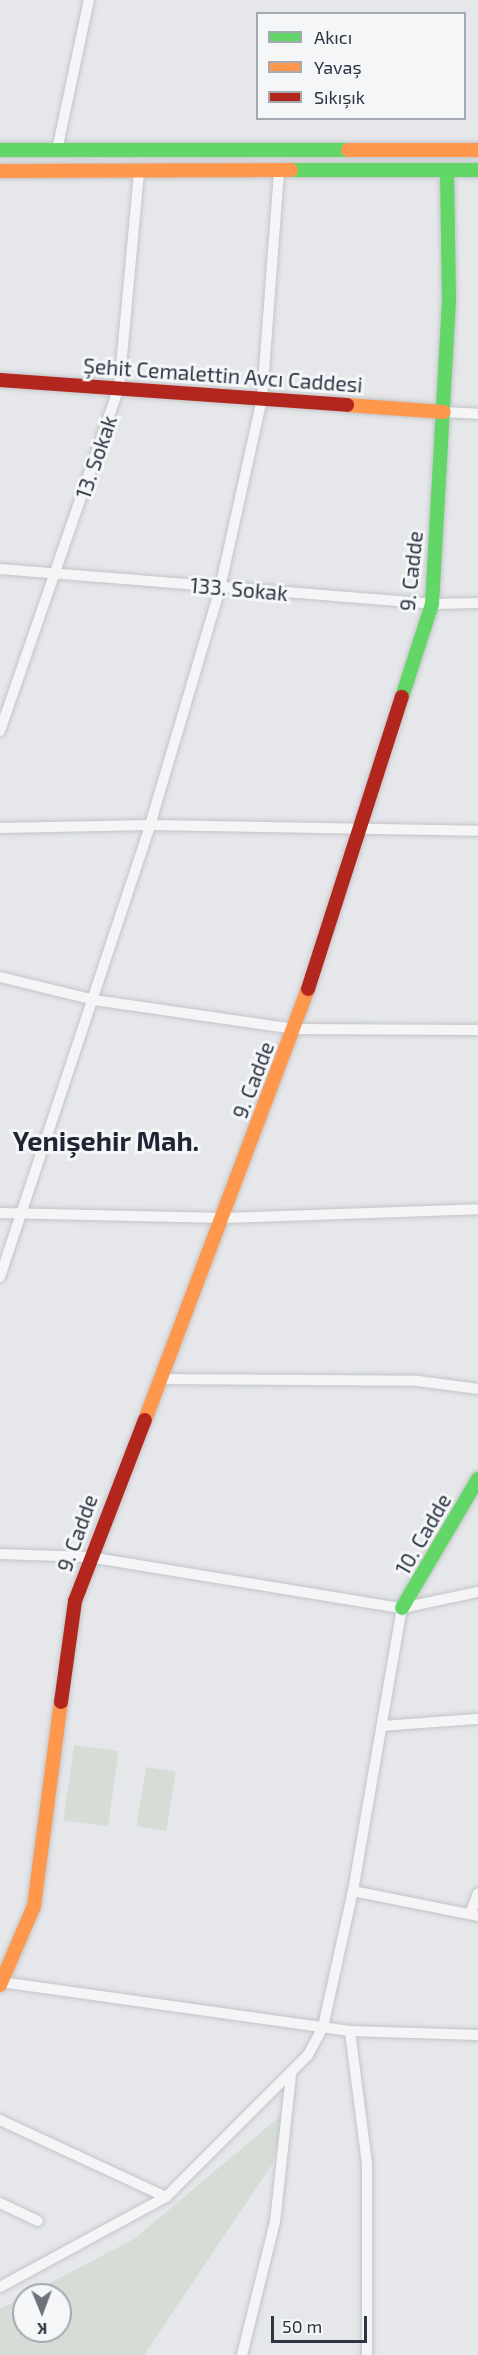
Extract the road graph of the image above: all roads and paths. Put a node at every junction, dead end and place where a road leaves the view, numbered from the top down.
1 (89, 0) edge
2 (0, 150) edge
3 (57, 150) junction
4 (478, 150) edge
5 (447, 170) junction
6 (478, 170) edge
7 (0, 171) edge
8 (139, 171) junction
9 (279, 171) junction
10 (0, 380) edge
11 (119, 387) junction
12 (262, 398) junction
13 (444, 412) junction
14 (478, 414) edge
15 (0, 569) edge
16 (56, 573) junction
17 (220, 588) junction
18 (478, 603) edge
19 (432, 604) junction
20 (0, 731) edge
21 (150, 825) junction
22 (0, 828) edge
23 (361, 830) junction
24 (478, 831) edge
25 (0, 977) edge
26 (94, 999) junction
27 (295, 1029) junction
28 (478, 1030) edge
29 (478, 1209) edge
30 (0, 1213) edge
31 (24, 1213) junction
32 (224, 1218) junction
33 (0, 1278) edge
34 (159, 1379) junction
35 (478, 1389) edge
36 (478, 1479) edge
37 (0, 1554) edge
38 (90, 1557) junction
39 (478, 1592) edge
40 (402, 1608) junction
41 (478, 1719) edge
42 (382, 1726) junction
43 (353, 1891) junction
44 (478, 1893) edge
45 (474, 1915) edge
46 (1, 1983) edge
47 (323, 2027) junction
48 (350, 2031) junction
49 (478, 2035) edge
50 (291, 2075) junction
51 (0, 2120) edge
52 (166, 2197) junction
53 (0, 2203) edge
54 (38, 2221) dead end
55 (0, 2287) edge
56 (242, 2355) edge
57 (367, 2355) edge

1 - 3 street
2 - 3 main road
3 - 4 main road
5 - 6 main road
5 - 9 main road
5 - 13 main road, 9. Cadde
7 - 8 main road
8 - 9 main road
8 - 11 street, 13. Sokak
9 - 12 street
10 - 11 main road, Şehit Cemalettin Avcı Caddesi
11 - 12 main road, Şehit Cemalettin Avcı Caddesi
11 - 16 street, 13. Sokak
12 - 13 main road, Şehit Cemalettin Avcı Caddesi
12 - 17 street
13 - 14 street
13 - 19 main road, 9. Cadde
15 - 16 street, 133. Sokak
16 - 17 street, 133. Sokak
16 - 20 street, 13. Sokak
17 - 19 street, 133. Sokak
17 - 21 street
18 - 19 street, 133. Sokak
19 - 23 main road, 9. Cadde
21 - 22 street
21 - 23 street
21 - 26 street
23 - 24 street
23 - 27 main road, 9. Cadde
25 - 26 street
26 - 27 street
26 - 31 street
27 - 28 street
27 - 32 main road, 9. Cadde
29 - 32 street
30 - 31 street
31 - 32 street
31 - 33 street
32 - 34 main road, 9. Cadde
34 - 35 street
34 - 38 main road, 9. Cadde
36 - 40 main road, 10. Cadde
37 - 38 street
38 - 40 street
38 - 46 main road, 9. Cadde
39 - 40 street
40 - 42 street
41 - 42 street
42 - 43 street
43 - 45 street
43 - 47 street
44 - 45 street
46 - 47 street
47 - 48 street
47 - 50 street
48 - 49 street
48 - 57 street
50 - 52 street
50 - 56 street
51 - 52 street
52 - 55 street
53 - 54 street

